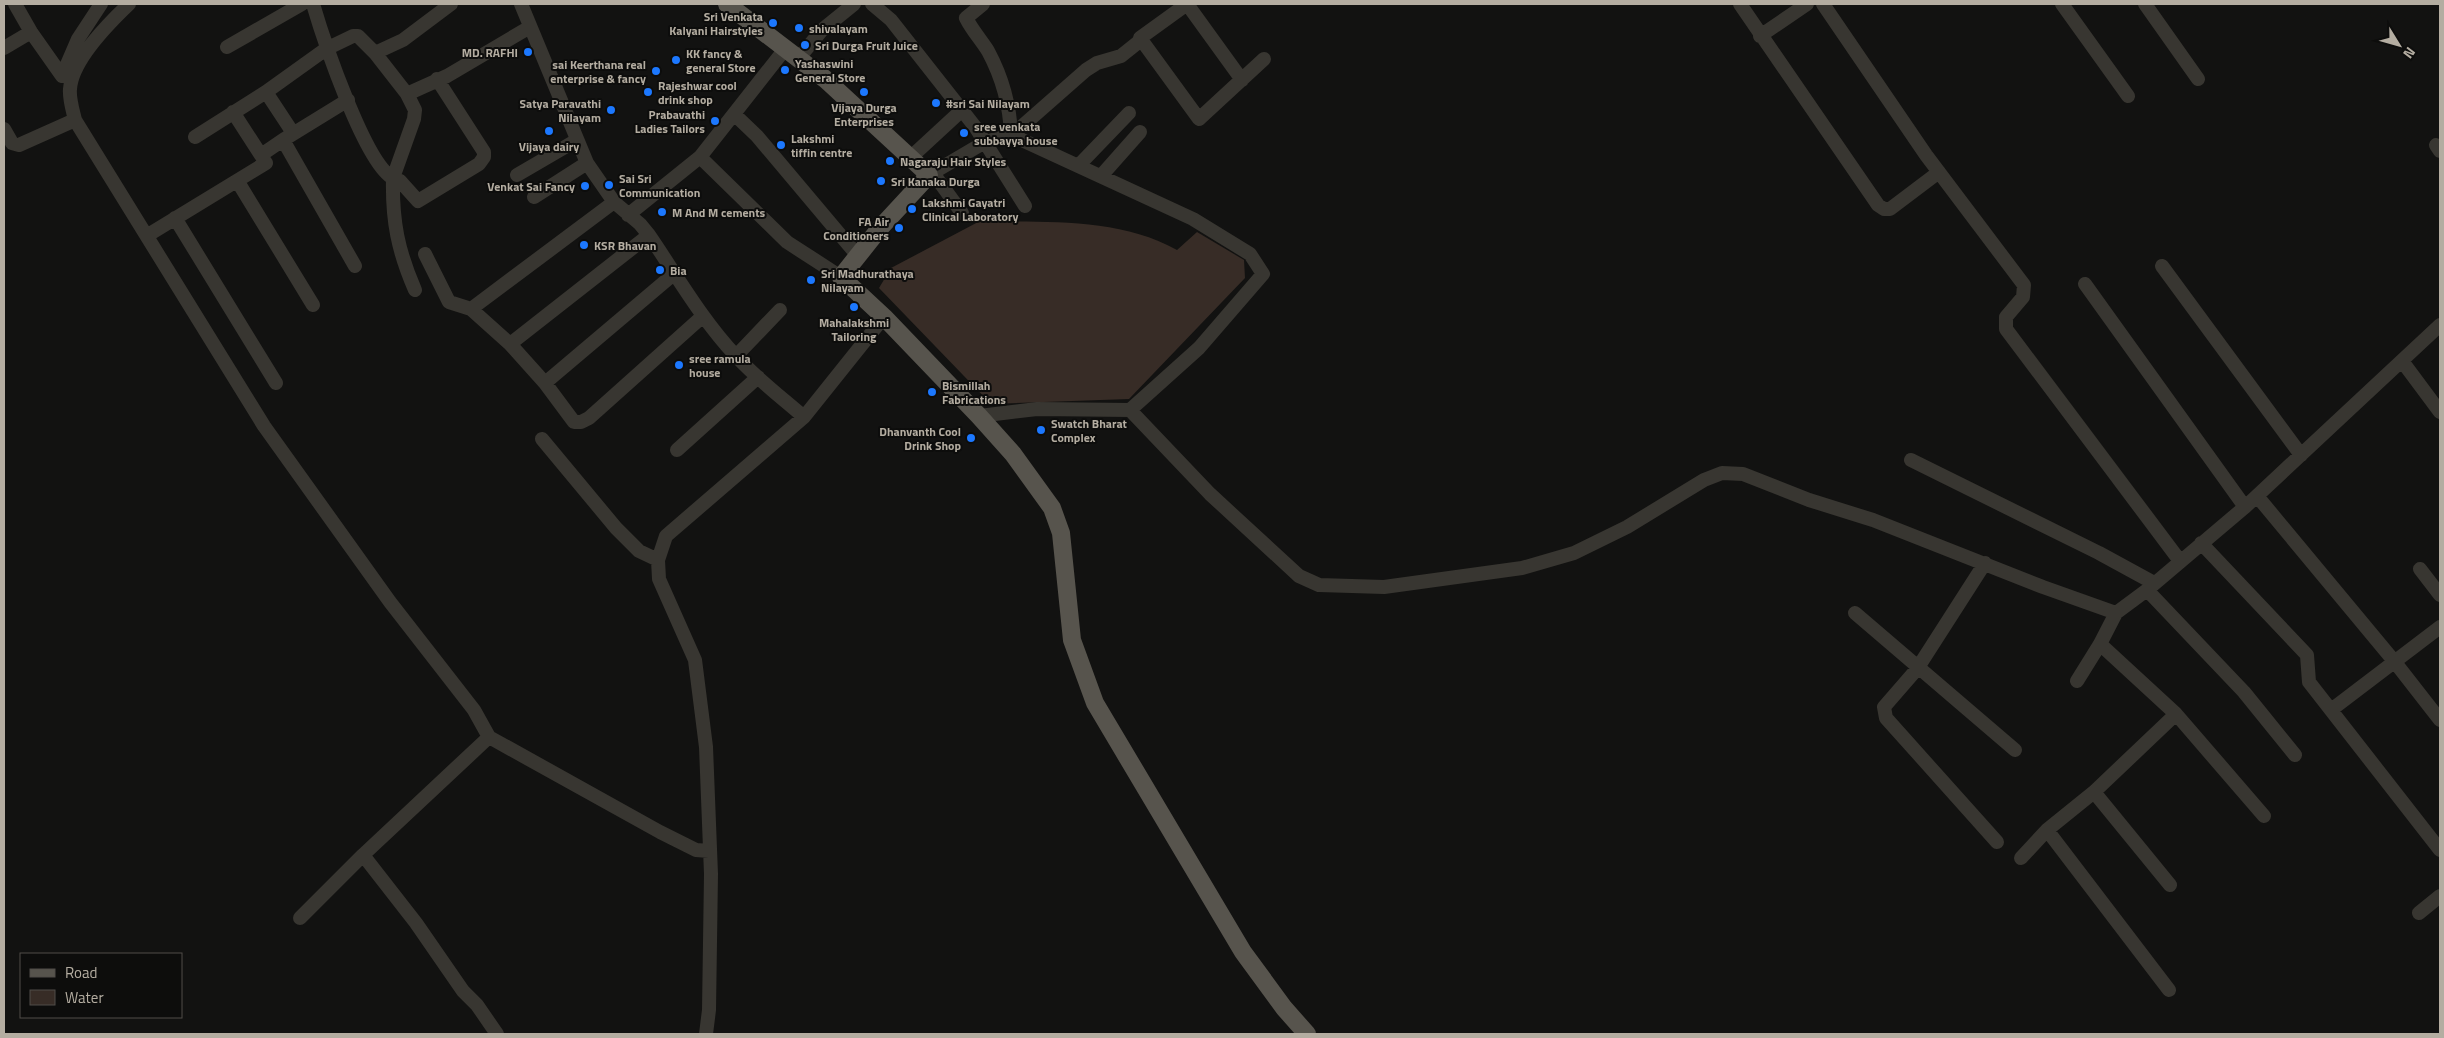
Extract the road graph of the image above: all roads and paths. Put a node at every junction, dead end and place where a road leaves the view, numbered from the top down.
1 (15, 4) edge
2 (101, 4) edge
3 (129, 4) edge
4 (302, 4) edge
5 (313, 4) edge
6 (451, 4) edge
7 (521, 4) edge
8 (727, 4) edge
9 (854, 4) edge
10 (872, 4) edge
11 (983, 4) edge
12 (1740, 4) edge
13 (1807, 4) edge
14 (1823, 4) edge
15 (2062, 4) edge
16 (2145, 4) edge
17 (1170, 8) edge
18 (530, 26) junction
19 (31, 32) junction
20 (1760, 36) junction
21 (1141, 40) junction
22 (227, 47) dead end
23 (4, 48) edge
24 (326, 49) junction
25 (375, 53) junction
26 (791, 54) junction
27 (1264, 59) dead end
28 (437, 79) junction
29 (2198, 79) dead end
30 (1242, 80) junction
31 (66, 83) junction
32 (266, 92) junction
33 (407, 94) junction
34 (2128, 96) dead end
35 (348, 100) junction
36 (962, 110) junction
37 (233, 112) junction
38 (1129, 113) dead end
39 (734, 114) junction
40 (75, 120) junction
41 (1011, 128) junction
42 (4, 129) edge
43 (1140, 132) dead end
44 (288, 136) junction
45 (195, 137) dead end
46 (577, 140) junction
47 (988, 141) junction
48 (261, 155) junction
49 (700, 157) junction
50 (910, 158) junction
51 (587, 163) junction
52 (1079, 165) junction
53 (1939, 172) junction
54 (931, 174) junction
55 (517, 175) dead end
56 (1101, 176) junction
57 (393, 178) junction
58 (238, 182) junction
59 (534, 197) dead end
60 (614, 202) junction
61 (1025, 206) dead end
62 (962, 213) dead end
63 (628, 215) junction
64 (161, 226) junction
65 (649, 235) junction
66 (425, 254) dead end
67 (858, 256) junction
68 (354, 266) dead end
69 (2162, 266) dead end
70 (675, 273) junction
71 (840, 277) junction
72 (2085, 284) dead end
73 (415, 290) dead end
74 (313, 306) dead end
75 (471, 310) junction
76 (780, 310) dead end
77 (703, 316) junction
78 (884, 317) junction
79 (2440, 325) edge
80 (510, 344) junction
81 (736, 356) junction
82 (2402, 361) junction
83 (758, 377) junction
84 (276, 383) dead end
85 (545, 383) junction
86 (1130, 410) junction
87 (2440, 412) edge
88 (979, 416) junction
89 (804, 417) junction
90 (542, 439) dead end
91 (677, 450) dead end
92 (2301, 455) junction
93 (1910, 460) dead end
94 (2257, 496) junction
95 (2245, 507) junction
96 (2201, 542) junction
97 (658, 560) junction
98 (2180, 561) junction
99 (1985, 563) junction
100 (2420, 569) dead end
101 (2151, 587) junction
102 (2440, 595) edge
103 (1855, 613) dead end
104 (2116, 613) junction
105 (2440, 627) edge
106 (2100, 644) junction
107 (2394, 661) junction
108 (1920, 666) junction
109 (2077, 680) dead end
110 (2331, 710) junction
111 (2176, 714) junction
112 (2440, 720) edge
113 (489, 737) junction
114 (2015, 750) dead end
115 (2295, 755) dead end
116 (2094, 792) junction
117 (2264, 816) dead end
118 (2047, 830) junction
119 (1997, 842) dead end
120 (2440, 850) edge
121 (709, 851) junction
122 (363, 855) junction
123 (2021, 858) dead end
124 (2170, 885) dead end
125 (2440, 896) edge
126 (2419, 913) dead end
127 (300, 918) dead end
128 (2169, 990) dead end
129 (497, 1034) edge
130 (706, 1034) edge
131 (1307, 1034) edge

1 - 19 street
2 - 31 street
3 - 31 street
4 - 22 street
5 - 24 street
6 - 25 street
7 - 18 street
8 - 26 main road
9 - 26 street
10 - 36 street
11 - 41 street
12 - 20 street
13 - 20 street
14 - 53 street
15 - 34 street
16 - 29 street
17 - 21 street
17 - 30 street
18 - 28 street
18 - 46 street
19 - 23 street
19 - 31 street
20 - 53 street
21 - 30 street
21 - 41 street
24 - 25 street
24 - 32 street
24 - 35 street
25 - 33 street
26 - 39 street
26 - 50 main road
27 - 30 street
28 - 33 street
28 - 57 street
31 - 40 street
32 - 37 street
32 - 44 street
33 - 57 street
35 - 44 street
35 - 57 street
36 - 47 street
36 - 50 street
37 - 45 street
37 - 48 street
38 - 52 street
39 - 49 street
39 - 67 street
40 - 42 street
40 - 64 street
41 - 47 street
41 - 52 street
43 - 56 street
44 - 48 street
44 - 68 street
46 - 51 street
46 - 55 street
47 - 54 street
47 - 61 street
48 - 58 street
49 - 63 street
49 - 71 street
50 - 54 main road
51 - 59 street
51 - 60 street
52 - 56 street
53 - 98 street
54 - 62 street
54 - 67 main road
56 - 86 street
57 - 73 street
58 - 64 street
58 - 74 street
60 - 63 street
60 - 75 street
63 - 65 street
64 - 84 street
64 - 113 street
65 - 70 street
65 - 80 street
66 - 75 street
67 - 71 main road
69 - 92 street
70 - 77 street
70 - 85 street
71 - 78 main road
72 - 95 street
75 - 80 street
76 - 81 street
77 - 81 street
77 - 85 street
78 - 88 main road
78 - 89 street
79 - 82 street
80 - 85 street
81 - 83 street
82 - 87 street
82 - 92 street
83 - 89 street
83 - 91 street
86 - 88 street
86 - 99 street
88 - 131 main road
89 - 97 street
90 - 97 street
92 - 94 street
93 - 101 street
94 - 95 street
94 - 107 street
95 - 96 street
96 - 98 street
96 - 110 street
97 - 121 street
98 - 101 street
99 - 104 street
99 - 108 street
100 - 102 street
101 - 104 street
101 - 115 street
103 - 108 street
104 - 106 street
105 - 107 street
106 - 109 street
106 - 111 street
107 - 110 street
107 - 112 street
108 - 114 street
108 - 119 street
110 - 120 street
111 - 116 street
111 - 117 street
113 - 121 street
113 - 122 street
116 - 118 street
116 - 124 street
118 - 123 street
118 - 128 street
121 - 130 street
122 - 127 street
122 - 129 street
125 - 126 street

